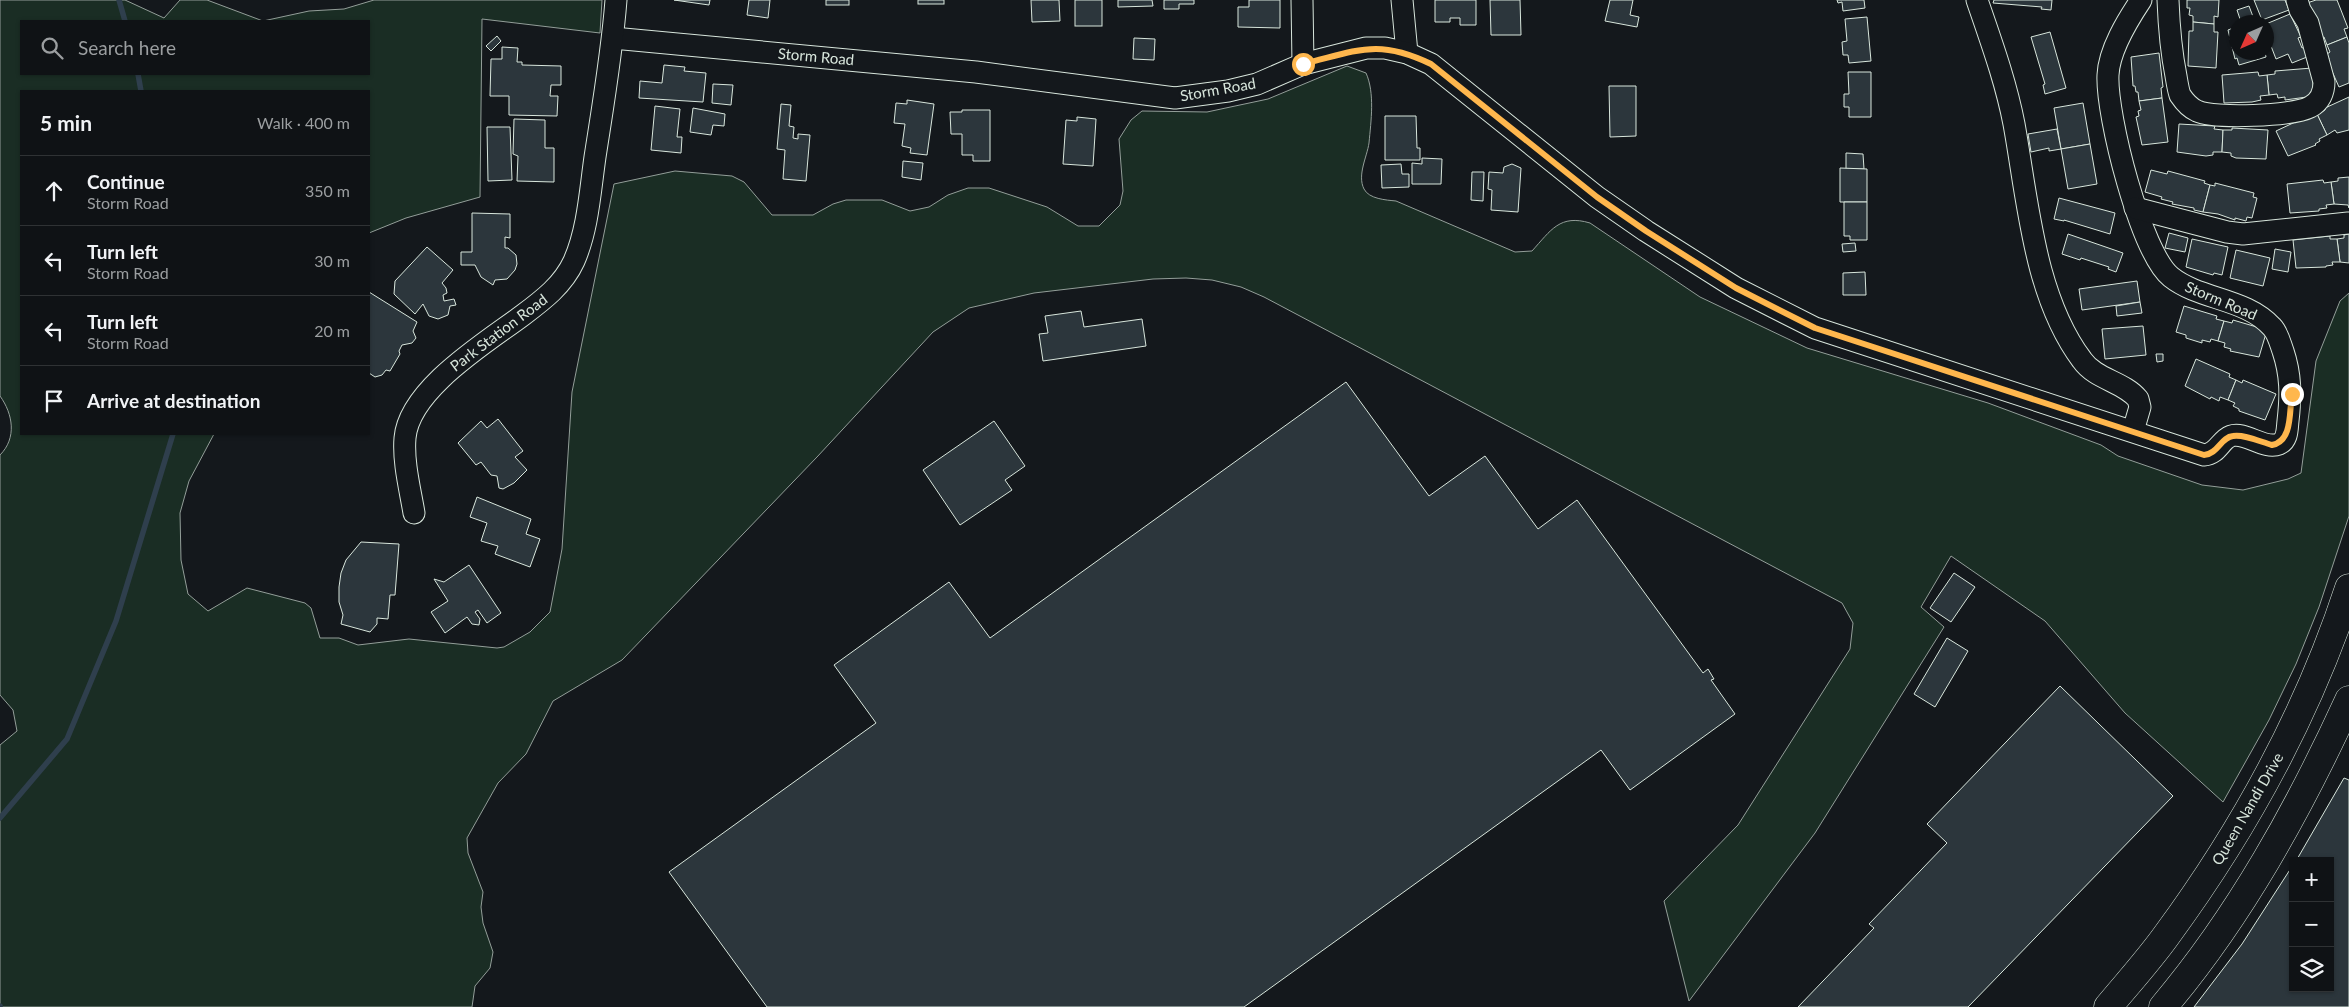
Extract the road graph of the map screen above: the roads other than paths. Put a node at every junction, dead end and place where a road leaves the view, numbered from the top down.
1 (616, 0) edge
2 (1302, 0) edge
3 (1402, 0) edge
4 (1977, 0) edge
5 (2141, 0) edge
6 (2168, 0) edge
7 (2297, 0) edge
8 (613, 38) junction
9 (1407, 52) junction
10 (1303, 64) junction
11 (2134, 208) junction
12 (2348, 223) edge
13 (2133, 431) junction
14 (414, 513) dead end
15 (2349, 588) edge
16 (2349, 700) edge
17 (2108, 1007) edge
18 (2163, 1007) edge

1 - 8 street, Park Station Road
2 - 10 street
3 - 9 street
4 - 13 street
5 - 11 street, Storm Road
6 - 7 street
8 - 10 street, Storm Road
8 - 14 street, Park Station Road
9 - 10 street, Storm Road
9 - 13 street, Storm Road
11 - 12 street
11 - 13 street, Storm Road
15 - 17 main road, Queen Nandi Drive
16 - 18 main road

